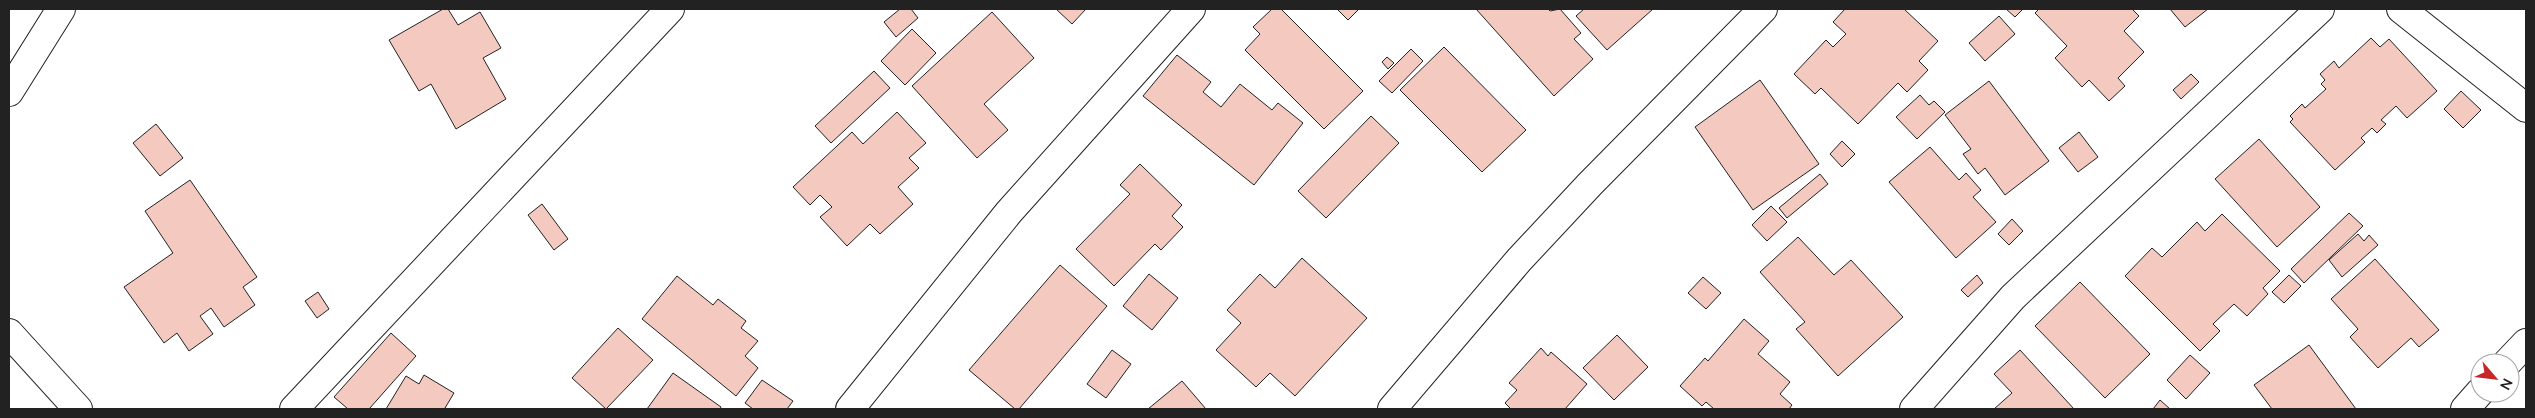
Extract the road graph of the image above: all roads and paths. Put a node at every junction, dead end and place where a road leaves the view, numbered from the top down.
1 (61, 9) edge
2 (670, 9) edge
3 (1191, 9) edge
4 (1763, 9) edge
5 (2320, 9) edge
6 (2401, 9) edge
7 (9, 92) edge
8 (2526, 108) edge
9 (9, 333) edge
10 (2526, 343) edge
11 (2516, 353) edge
12 (78, 409) edge
13 (294, 409) edge
14 (850, 409) edge
15 (1392, 409) edge
16 (1914, 409) edge

1 - 7 street
2 - 13 street
3 - 14 street
4 - 15 street
5 - 16 street
6 - 8 street
9 - 12 street
10 - 11 street

